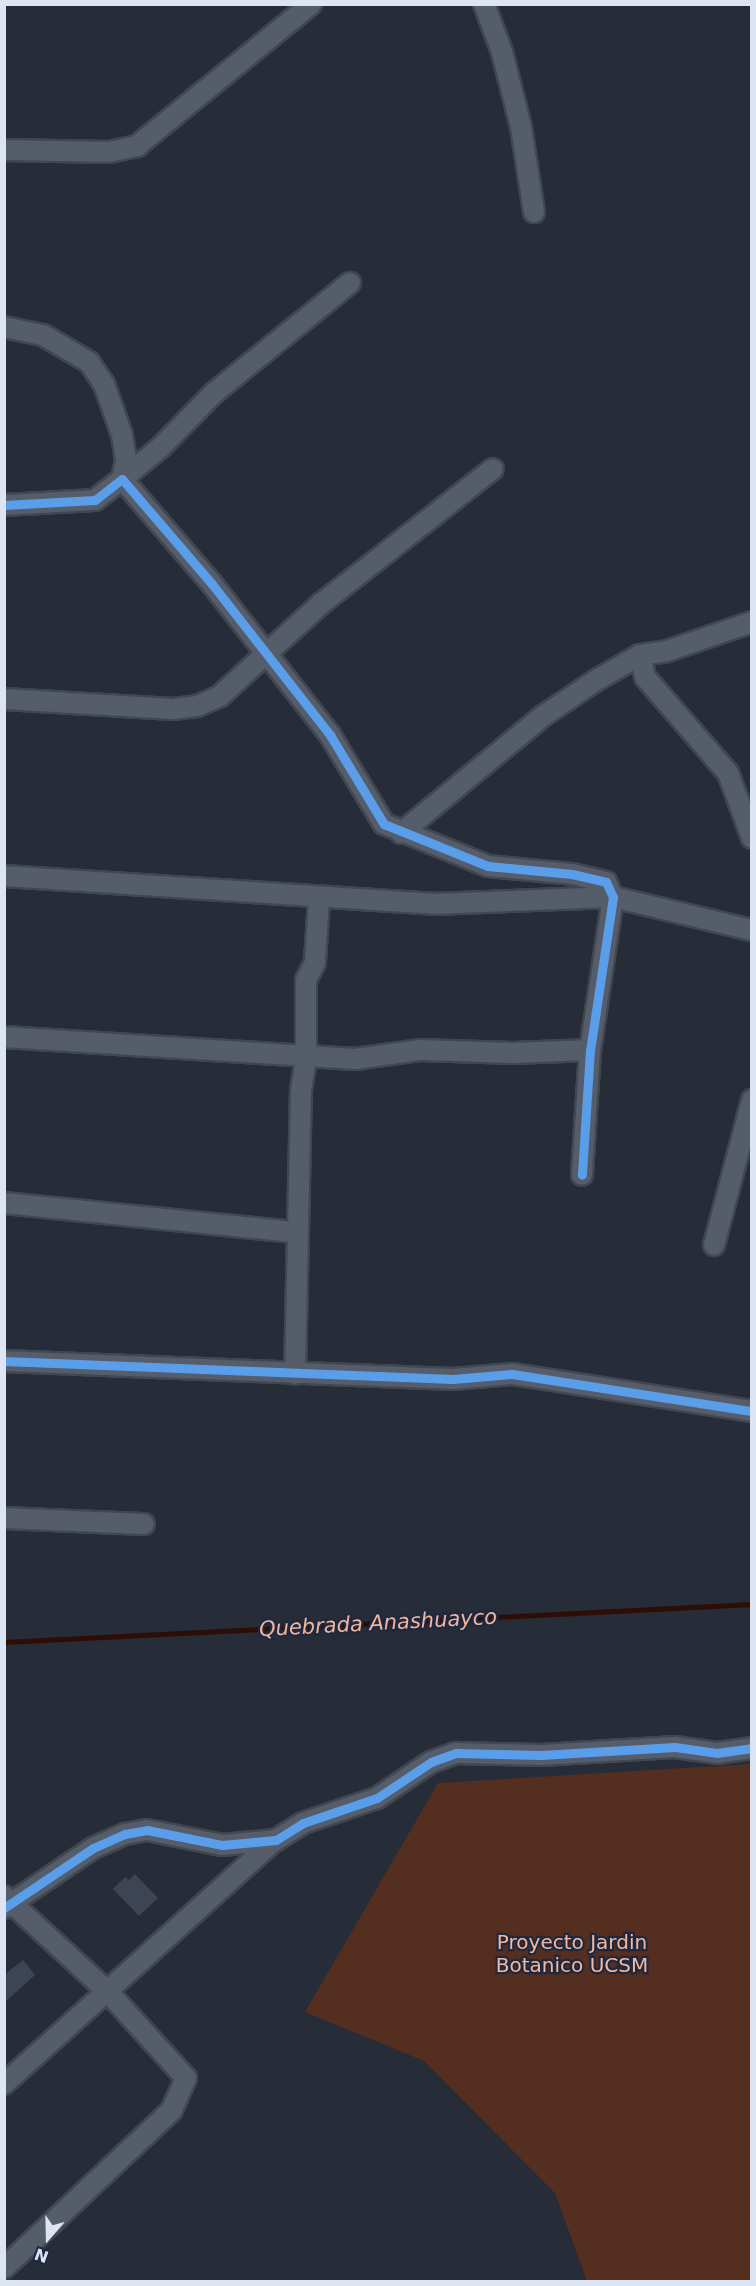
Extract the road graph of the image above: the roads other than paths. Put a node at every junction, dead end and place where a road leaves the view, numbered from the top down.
1 (310, 4) edge
2 (484, 4) edge
3 (4, 150) edge
4 (534, 212) dead end
5 (350, 283) dead end
6 (4, 327) edge
7 (493, 469) dead end
8 (122, 479) junction
9 (4, 505) edge
10 (752, 622) edge
11 (263, 653) junction
12 (640, 655) junction
13 (4, 699) edge
14 (401, 833) junction
15 (752, 838) edge
16 (4, 876) edge
17 (613, 897) junction
18 (319, 898) junction
19 (752, 930) edge
20 (4, 1037) edge
21 (590, 1050) junction
22 (306, 1058) junction
23 (752, 1100) edge
24 (582, 1175) dead end
25 (4, 1203) edge
26 (297, 1232) junction
27 (714, 1245) dead end
28 (4, 1361) edge
29 (295, 1374) junction
30 (752, 1411) edge
31 (4, 1518) edge
32 (144, 1524) dead end
33 (752, 1748) edge
34 (276, 1840) junction
35 (7, 1901) edge
36 (108, 1992) junction
37 (4, 2084) edge
38 (4, 2268) edge

1 - 3 street
2 - 4 street
5 - 8 street
6 - 8 street
7 - 11 street
8 - 9 street
8 - 11 street
10 - 12 street
11 - 13 street
11 - 14 street
12 - 14 street
12 - 15 street
14 - 17 street
16 - 18 street
17 - 18 street
17 - 19 street
17 - 21 street
18 - 22 street
20 - 22 street
21 - 22 street
21 - 24 street
22 - 26 street
23 - 27 street
25 - 26 street
26 - 29 street
28 - 29 street
29 - 30 street
31 - 32 street
33 - 34 street
34 - 35 street
34 - 36 street
35 - 36 street
36 - 37 street
36 - 38 street

